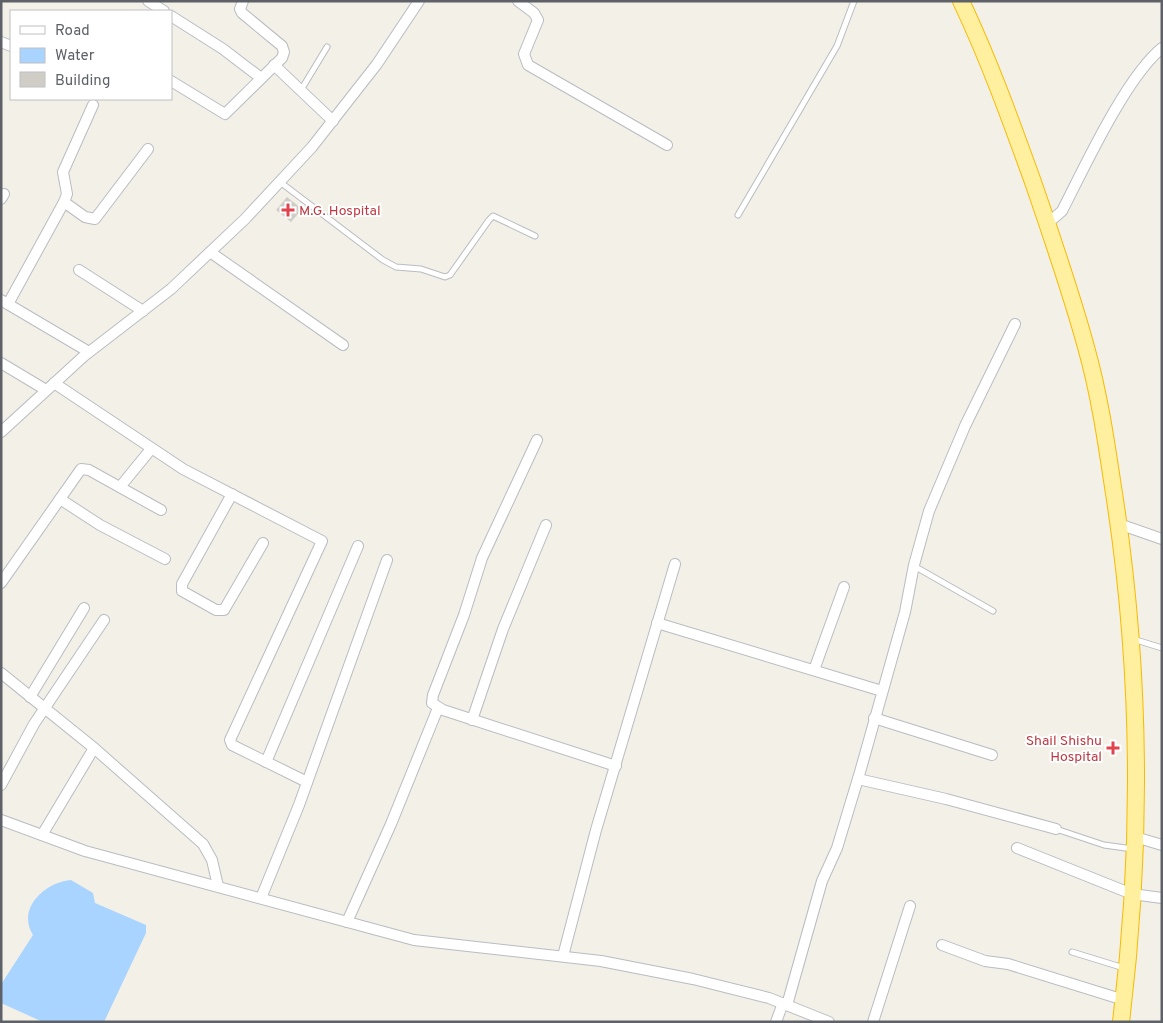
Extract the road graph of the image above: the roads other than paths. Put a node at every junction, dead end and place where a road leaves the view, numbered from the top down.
1 (148, 1) edge
2 (244, 1) edge
3 (419, 1) edge
4 (518, 1) edge
5 (854, 1) edge
6 (961, 1) edge
7 (164, 7) edge
8 (172, 17) edge
9 (327, 47) dead end
10 (1162, 48) edge
11 (274, 65) junction
12 (261, 78) junction
13 (172, 81) edge
14 (301, 90) junction
15 (92, 105) dead end
16 (333, 120) junction
17 (667, 145) dead end
18 (148, 148) dead end
19 (280, 182) junction
20 (64, 202) junction
21 (738, 215) dead end
22 (1047, 224) junction
23 (535, 236) dead end
24 (210, 252) junction
25 (79, 270) dead end
26 (5, 302) edge
27 (143, 311) junction
28 (1015, 324) dead end
29 (343, 344) dead end
30 (89, 352) junction
31 (1, 363) edge
32 (54, 383) junction
33 (46, 390) junction
34 (1, 432) edge
35 (537, 440) dead end
36 (151, 449) junction
37 (120, 488) junction
38 (232, 494) junction
39 (60, 499) junction
40 (161, 510) dead end
41 (1119, 524) junction
42 (546, 526) dead end
43 (1162, 539) edge
44 (263, 543) dead end
45 (358, 546) dead end
46 (165, 559) dead end
47 (387, 560) dead end
48 (675, 564) dead end
49 (914, 565) junction
50 (1, 583) edge
51 (844, 587) dead end
52 (84, 608) dead end
53 (993, 611) dead end
54 (104, 620) dead end
55 (657, 623) junction
56 (1130, 638) junction
57 (1162, 648) edge
58 (814, 670) junction
59 (1, 673) edge
60 (882, 691) junction
61 (30, 697) junction
62 (438, 708) junction
63 (45, 709) junction
64 (874, 718) junction
65 (472, 720) junction
66 (94, 748) junction
67 (992, 755) dead end
68 (266, 762) junction
69 (616, 766) junction
70 (858, 778) junction
71 (307, 782) junction
72 (1, 784) edge
73 (1, 820) edge
74 (1056, 829) joint
75 (42, 835) junction
76 (1135, 843) junction
77 (1162, 845) edge
78 (1017, 848) dead end
79 (218, 886) junction
80 (1132, 894) junction
81 (261, 898) junction
82 (1162, 898) edge
83 (910, 906) dead end
84 (347, 922) junction
85 (942, 945) dead end
86 (1072, 952) dead end
87 (563, 956) junction
88 (1128, 969) junction
89 (1124, 1000) junction
90 (785, 1004) junction
91 (776, 1022) edge
92 (829, 1022) edge
93 (872, 1022) edge
94 (1121, 1022) edge

1 - 7 street
2 - 11 street
3 - 16 street
4 - 17 street
5 - 21 lane
6 - 22 highway
8 - 12 street
9 - 14 lane
10 - 22 street
11 - 12 street
11 - 14 street
12 - 13 street
14 - 16 street
15 - 20 street
16 - 19 street
18 - 20 street
19 - 23 lane
19 - 24 street
20 - 26 street
22 - 41 highway
24 - 27 street
24 - 29 street
25 - 27 street
26 - 30 street
27 - 30 street
28 - 49 street
30 - 32 street
31 - 33 street
32 - 33 street
32 - 36 street
33 - 34 street
35 - 62 street
36 - 37 street
36 - 38 street
37 - 39 street
37 - 40 street
38 - 44 street
38 - 68 street
39 - 46 street
39 - 50 street
41 - 43 street
41 - 56 highway
42 - 65 street
45 - 68 street
47 - 71 street
48 - 55 street
49 - 53 lane
49 - 60 street
51 - 58 street
52 - 61 street
54 - 63 street
55 - 58 street
55 - 69 street
56 - 57 lane
56 - 76 highway
58 - 60 street
59 - 61 street
60 - 64 street
61 - 63 street
62 - 65 street
62 - 84 street
63 - 66 street
63 - 72 street
64 - 67 street
64 - 70 street
65 - 69 street
66 - 75 street
66 - 79 street
68 - 71 street
69 - 87 street
70 - 74 street
70 - 90 street
71 - 81 street
73 - 75 street
74 - 76 lane
75 - 79 street
76 - 77 street
76 - 80 highway
78 - 80 street
79 - 81 street
80 - 82 street
80 - 88 highway
81 - 84 street
83 - 93 street
84 - 87 street
85 - 89 street
86 - 88 lane
87 - 90 street
88 - 89 highway
89 - 94 highway
90 - 91 street
90 - 92 street

